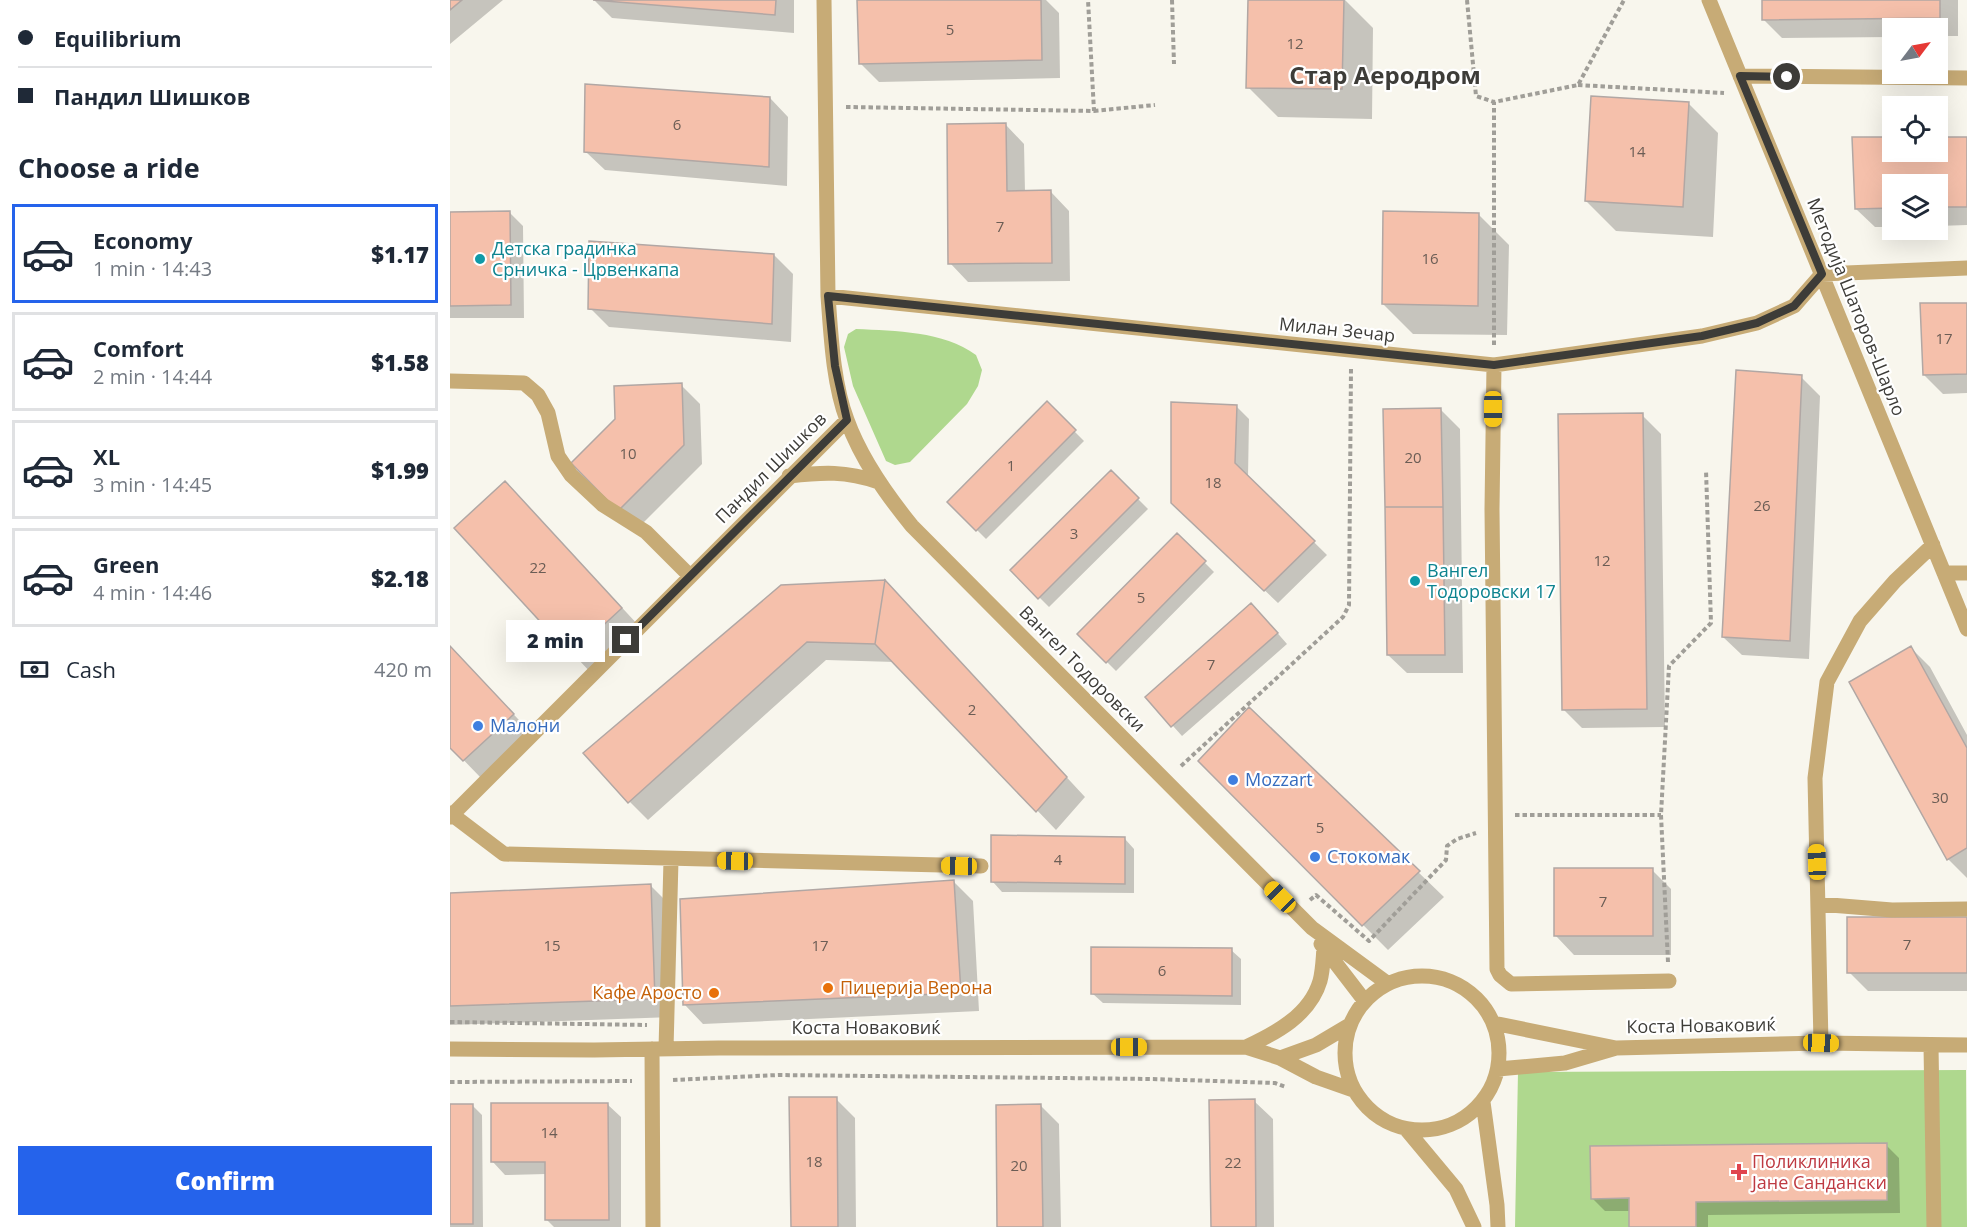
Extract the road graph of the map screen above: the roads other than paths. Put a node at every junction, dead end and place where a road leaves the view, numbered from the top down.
1 (824, 0) edge
2 (1709, 0) edge
3 (1740, 76) junction
4 (1967, 78) edge
5 (1967, 268) edge
6 (1822, 274) junction
7 (828, 296) junction
8 (1494, 365) junction
9 (450, 381) edge
10 (847, 420) junction
11 (789, 476) junction
12 (879, 482) junction
13 (1933, 545) junction
14 (1944, 573) junction
15 (1967, 573) edge
16 (690, 576) junction
17 (1967, 628) edge
18 (451, 815) edge
19 (671, 860) junction
20 (981, 866) dead end
21 (1818, 904) junction
22 (1967, 909) edge
23 (1312, 928) junction
24 (1324, 948) junction
25 (1669, 981) road end
26 (1387, 983) junction
27 (1364, 1000) junction
28 (1493, 1023) junction
29 (1348, 1026) junction
30 (1821, 1043) junction
31 (1967, 1045) edge
32 (1931, 1046) junction
33 (1246, 1047) junction
34 (450, 1048) edge
35 (1616, 1048) junction
36 (659, 1049) junction
37 (1280, 1058) junction
38 (1498, 1069) junction
39 (1353, 1090) junction
40 (1483, 1102) junction
41 (1406, 1129) junction
42 (653, 1227) edge
43 (1474, 1227) edge
44 (1497, 1227) edge
45 (1934, 1227) edge

1 - 7 street, Пандил Шишков
2 - 3 street, Методија Шаторов-Шарло
3 - 4 street
3 - 6 street, Методија Шаторов-Шарло
5 - 6 street
6 - 8 street, Милан Зечар
6 - 13 street, Методија Шаторов-Шарло
7 - 8 street, Милан Зечар
7 - 10 street, Пандил Шишков
8 - 25 street
9 - 16 street
10 - 11 street, Пандил Шишков
10 - 12 street, Вангел Тодоровски
11 - 12 street
11 - 16 street, Пандил Шишков
12 - 23 street, Вангел Тодоровски
13 - 14 street, Методија Шаторов-Шарло
13 - 21 street
14 - 15 street
14 - 17 street, Методија Шаторов-Шарло
16 - 18 street, Пандил Шишков
18 - 19 street
19 - 20 street
19 - 36 street
21 - 22 street
21 - 30 street
23 - 24 street, Вангел Тодоровски
23 - 26 street, Вангел Тодоровски
24 - 27 street, Вангел Тодоровски
24 - 33 street
26 - 27 street
26 - 28 street
27 - 29 street
28 - 35 street, Коста Новаковиќ
28 - 38 street
29 - 37 street
29 - 39 street
30 - 32 street, Коста Новаковиќ
30 - 35 street, Коста Новаковиќ
31 - 32 street, Коста Новаковиќ
32 - 45 street
33 - 36 street, Коста Новаковиќ
33 - 37 street, Коста Новаковиќ
34 - 36 street, Коста Новаковиќ
35 - 38 street, Коста Новаковиќ
36 - 42 street
37 - 39 street, Коста Новаковиќ
38 - 40 street
39 - 41 street
40 - 41 street
40 - 44 street
41 - 43 street

